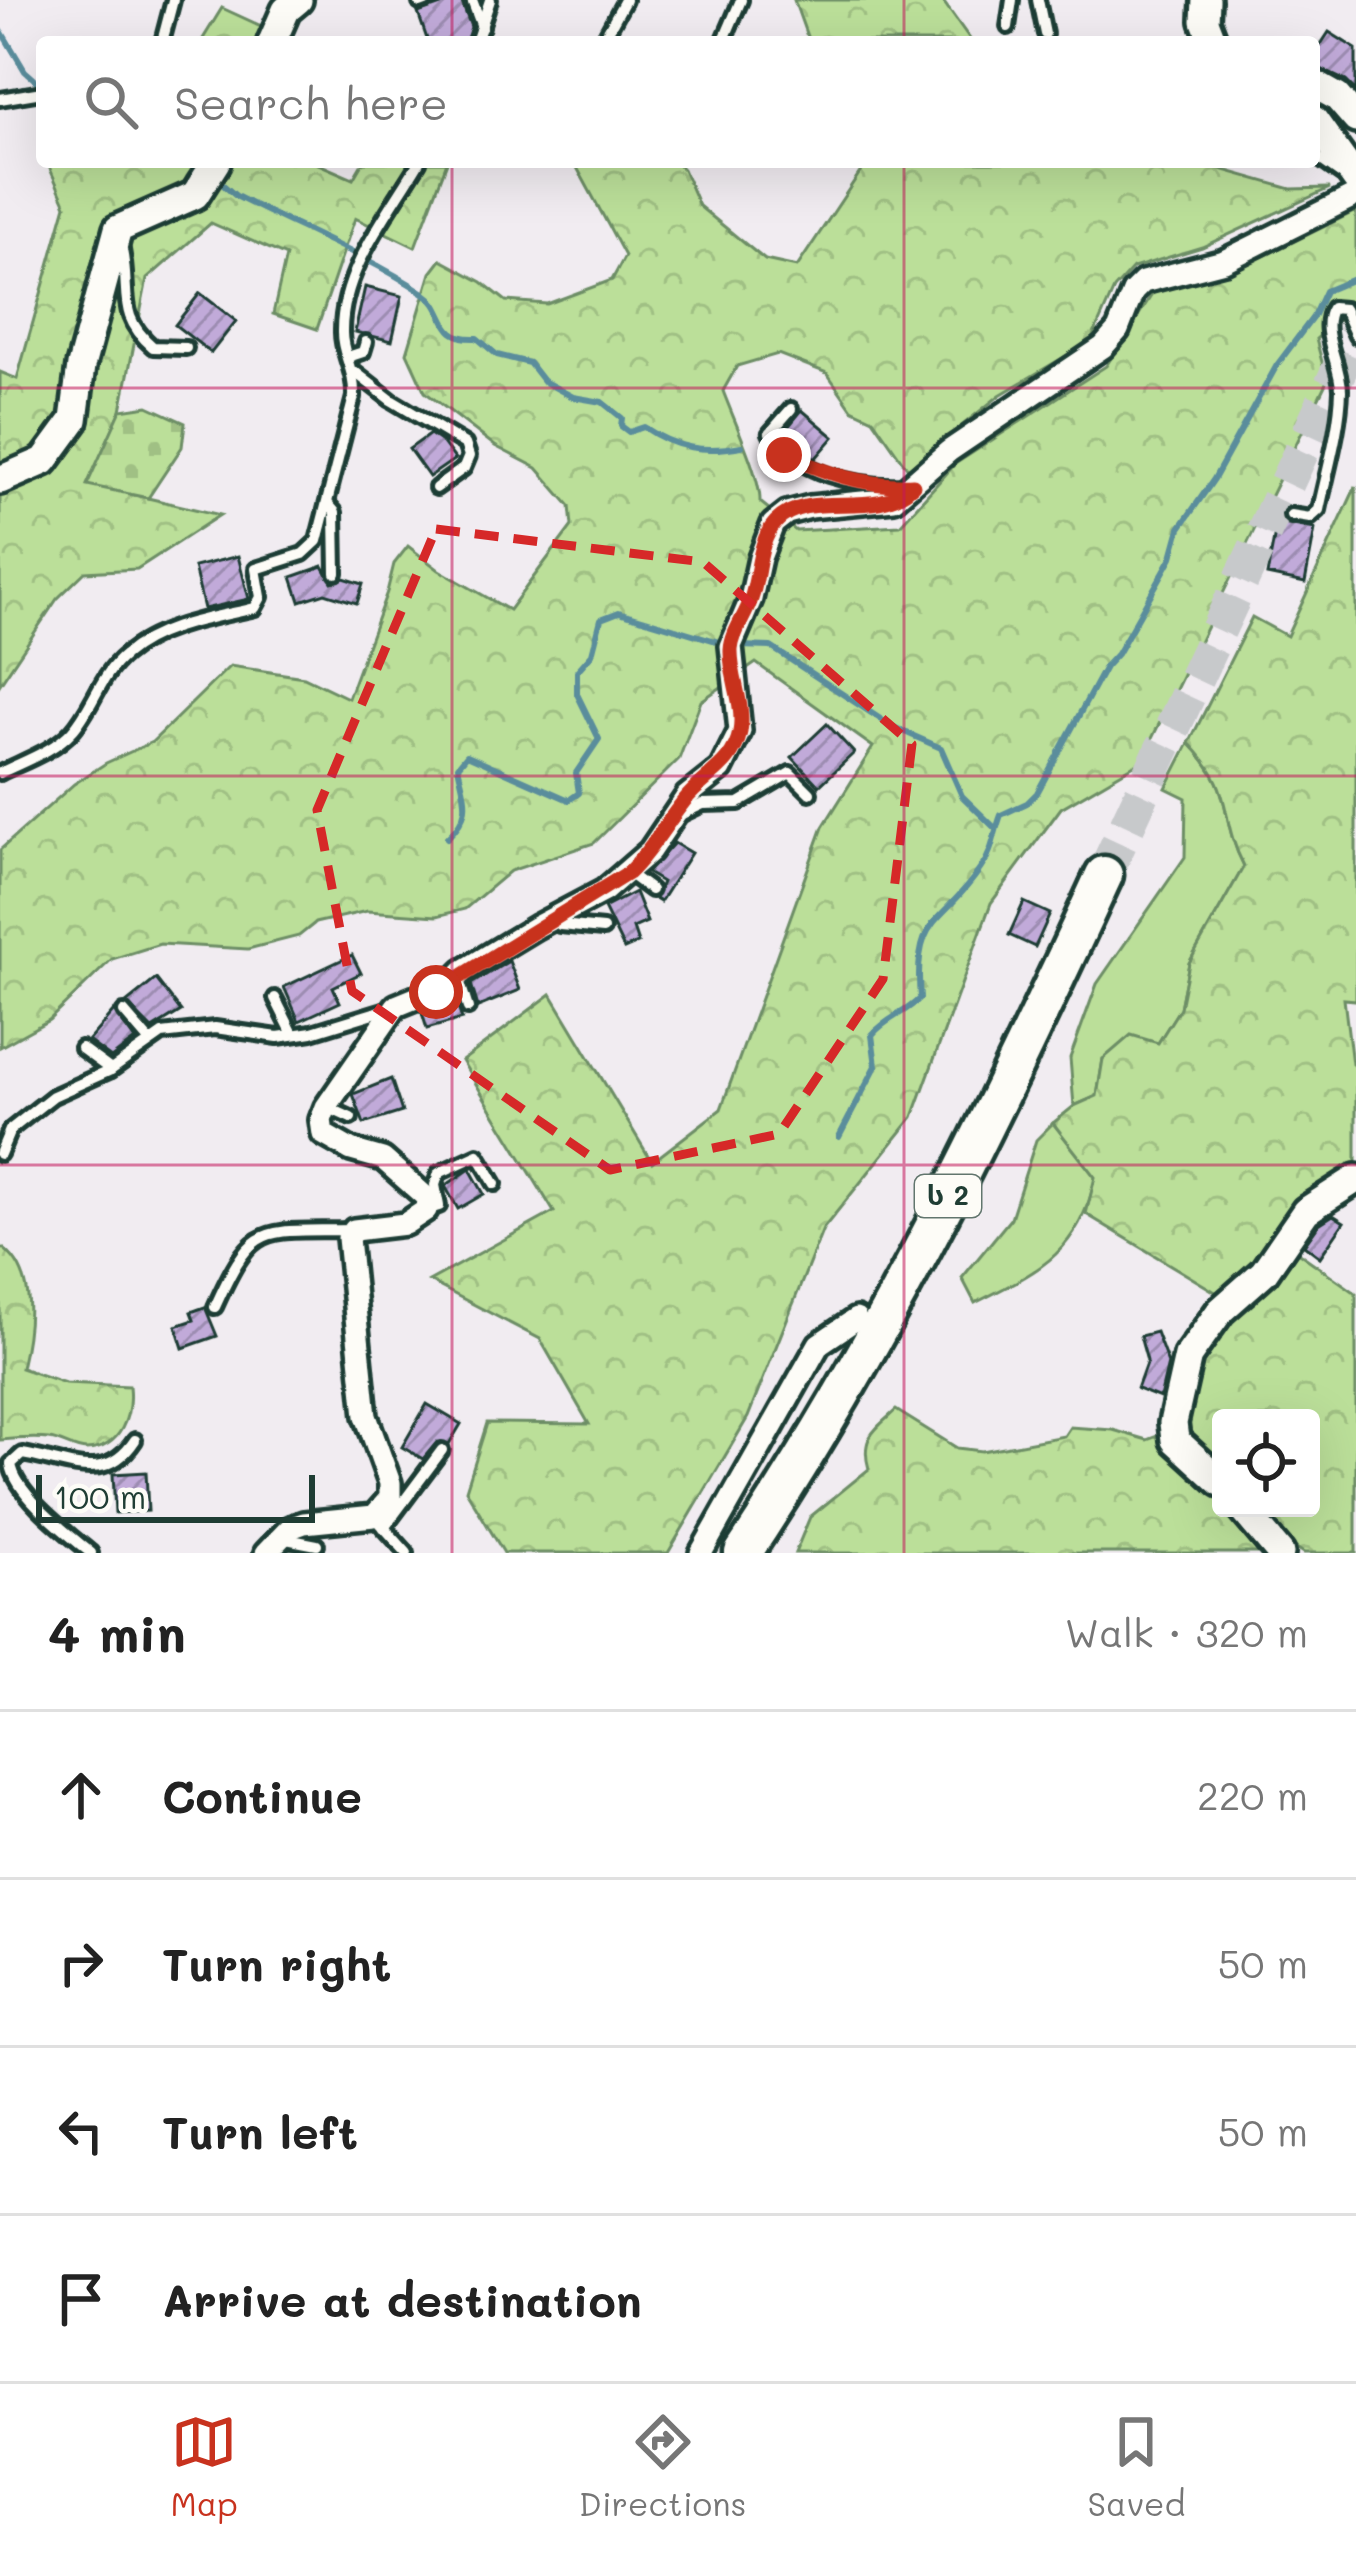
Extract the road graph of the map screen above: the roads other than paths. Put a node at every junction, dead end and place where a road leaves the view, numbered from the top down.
1 (173, 0) edge
2 (298, 0) edge
3 (472, 0) edge
4 (490, 0) edge
5 (625, 0) edge
6 (741, 0) edge
7 (1012, 0) edge
8 (1038, 0) edge
9 (1206, 0) edge
10 (1008, 27) dead end
11 (482, 28) junction
12 (1045, 34) dead end
13 (166, 36) edge
14 (275, 36) edge
15 (479, 36) edge
16 (605, 36) edge
17 (726, 36) edge
18 (1211, 36) edge
19 (1320, 87) edge
20 (36, 93) edge
21 (0, 99) edge
22 (1356, 119) edge
23 (1320, 129) edge
24 (1320, 159) edge
25 (212, 168) edge
26 (416, 168) edge
27 (1356, 182) edge
28 (1356, 195) edge
29 (118, 230) junction
30 (1356, 336) edge
31 (366, 342) dead end
32 (186, 348) dead end
33 (348, 357) junction
34 (355, 372) junction
35 (791, 409) dead end
36 (0, 480) edge
37 (913, 485) junction
38 (436, 488) dead end
39 (328, 504) junction
40 (1291, 515) dead end
41 (336, 573) dead end
42 (0, 773) edge
43 (810, 793) dead end
44 (666, 827) junction
45 (628, 873) junction
46 (1104, 875) tunnel mouth
47 (651, 890) dead end
48 (557, 916) junction
49 (603, 929) dead end
50 (458, 976) junction
51 (275, 998) dead end
52 (396, 1006) junction
53 (468, 1008) dead end
54 (124, 1012) dead end
55 (293, 1034) junction
56 (149, 1041) junction
57 (81, 1048) dead end
58 (111, 1070) junction
59 (326, 1106) junction
60 (351, 1118) dead end
61 (0, 1154) edge
62 (1356, 1179) edge
63 (495, 1184) dead end
64 (425, 1210) junction
65 (354, 1230) junction
66 (215, 1307) dead end
67 (856, 1319) dead end
68 (135, 1439) dead end
69 (442, 1450) dead end
70 (1212, 1474) edge
71 (1250, 1517) edge
72 (379, 1522) junction
73 (317, 1545) dead end
74 (273, 1546) edge
75 (91, 1553) edge
76 (407, 1553) edge
77 (701, 1553) edge
78 (743, 1553) edge
79 (1280, 1553) edge

1 - 13 lane
2 - 14 street
3 - 11 lane
4 - 11 lane
5 - 16 lane
6 - 17 lane
7 - 10 lane
8 - 12 lane
9 - 18 street
11 - 15 lane
19 - 22 street
20 - 21 lane
23 - 27 street
24 - 27 lane
25 - 29 street
26 - 33 lane
28 - 37 street
29 - 32 lane
29 - 36 street
30 - 40 lane
31 - 33 lane
33 - 34 lane
34 - 38 lane
34 - 39 lane
35 - 37 lane
37 - 44 street
39 - 41 lane
39 - 42 lane
43 - 44 lane
44 - 45 street
45 - 47 lane
45 - 48 street
46 - 78 highway, ს 2
48 - 49 lane
48 - 50 street
50 - 52 street
50 - 53 lane
51 - 55 lane
52 - 55 lane
52 - 59 street
54 - 56 lane
55 - 56 lane
56 - 58 lane
57 - 58 lane
58 - 61 lane
59 - 60 lane
59 - 64 street
62 - 70 street
63 - 64 lane
64 - 65 street
65 - 66 lane
65 - 72 street
67 - 77 street
68 - 75 lane
69 - 72 lane
71 - 79 street
72 - 74 street
72 - 76 lane
73 - 74 lane

